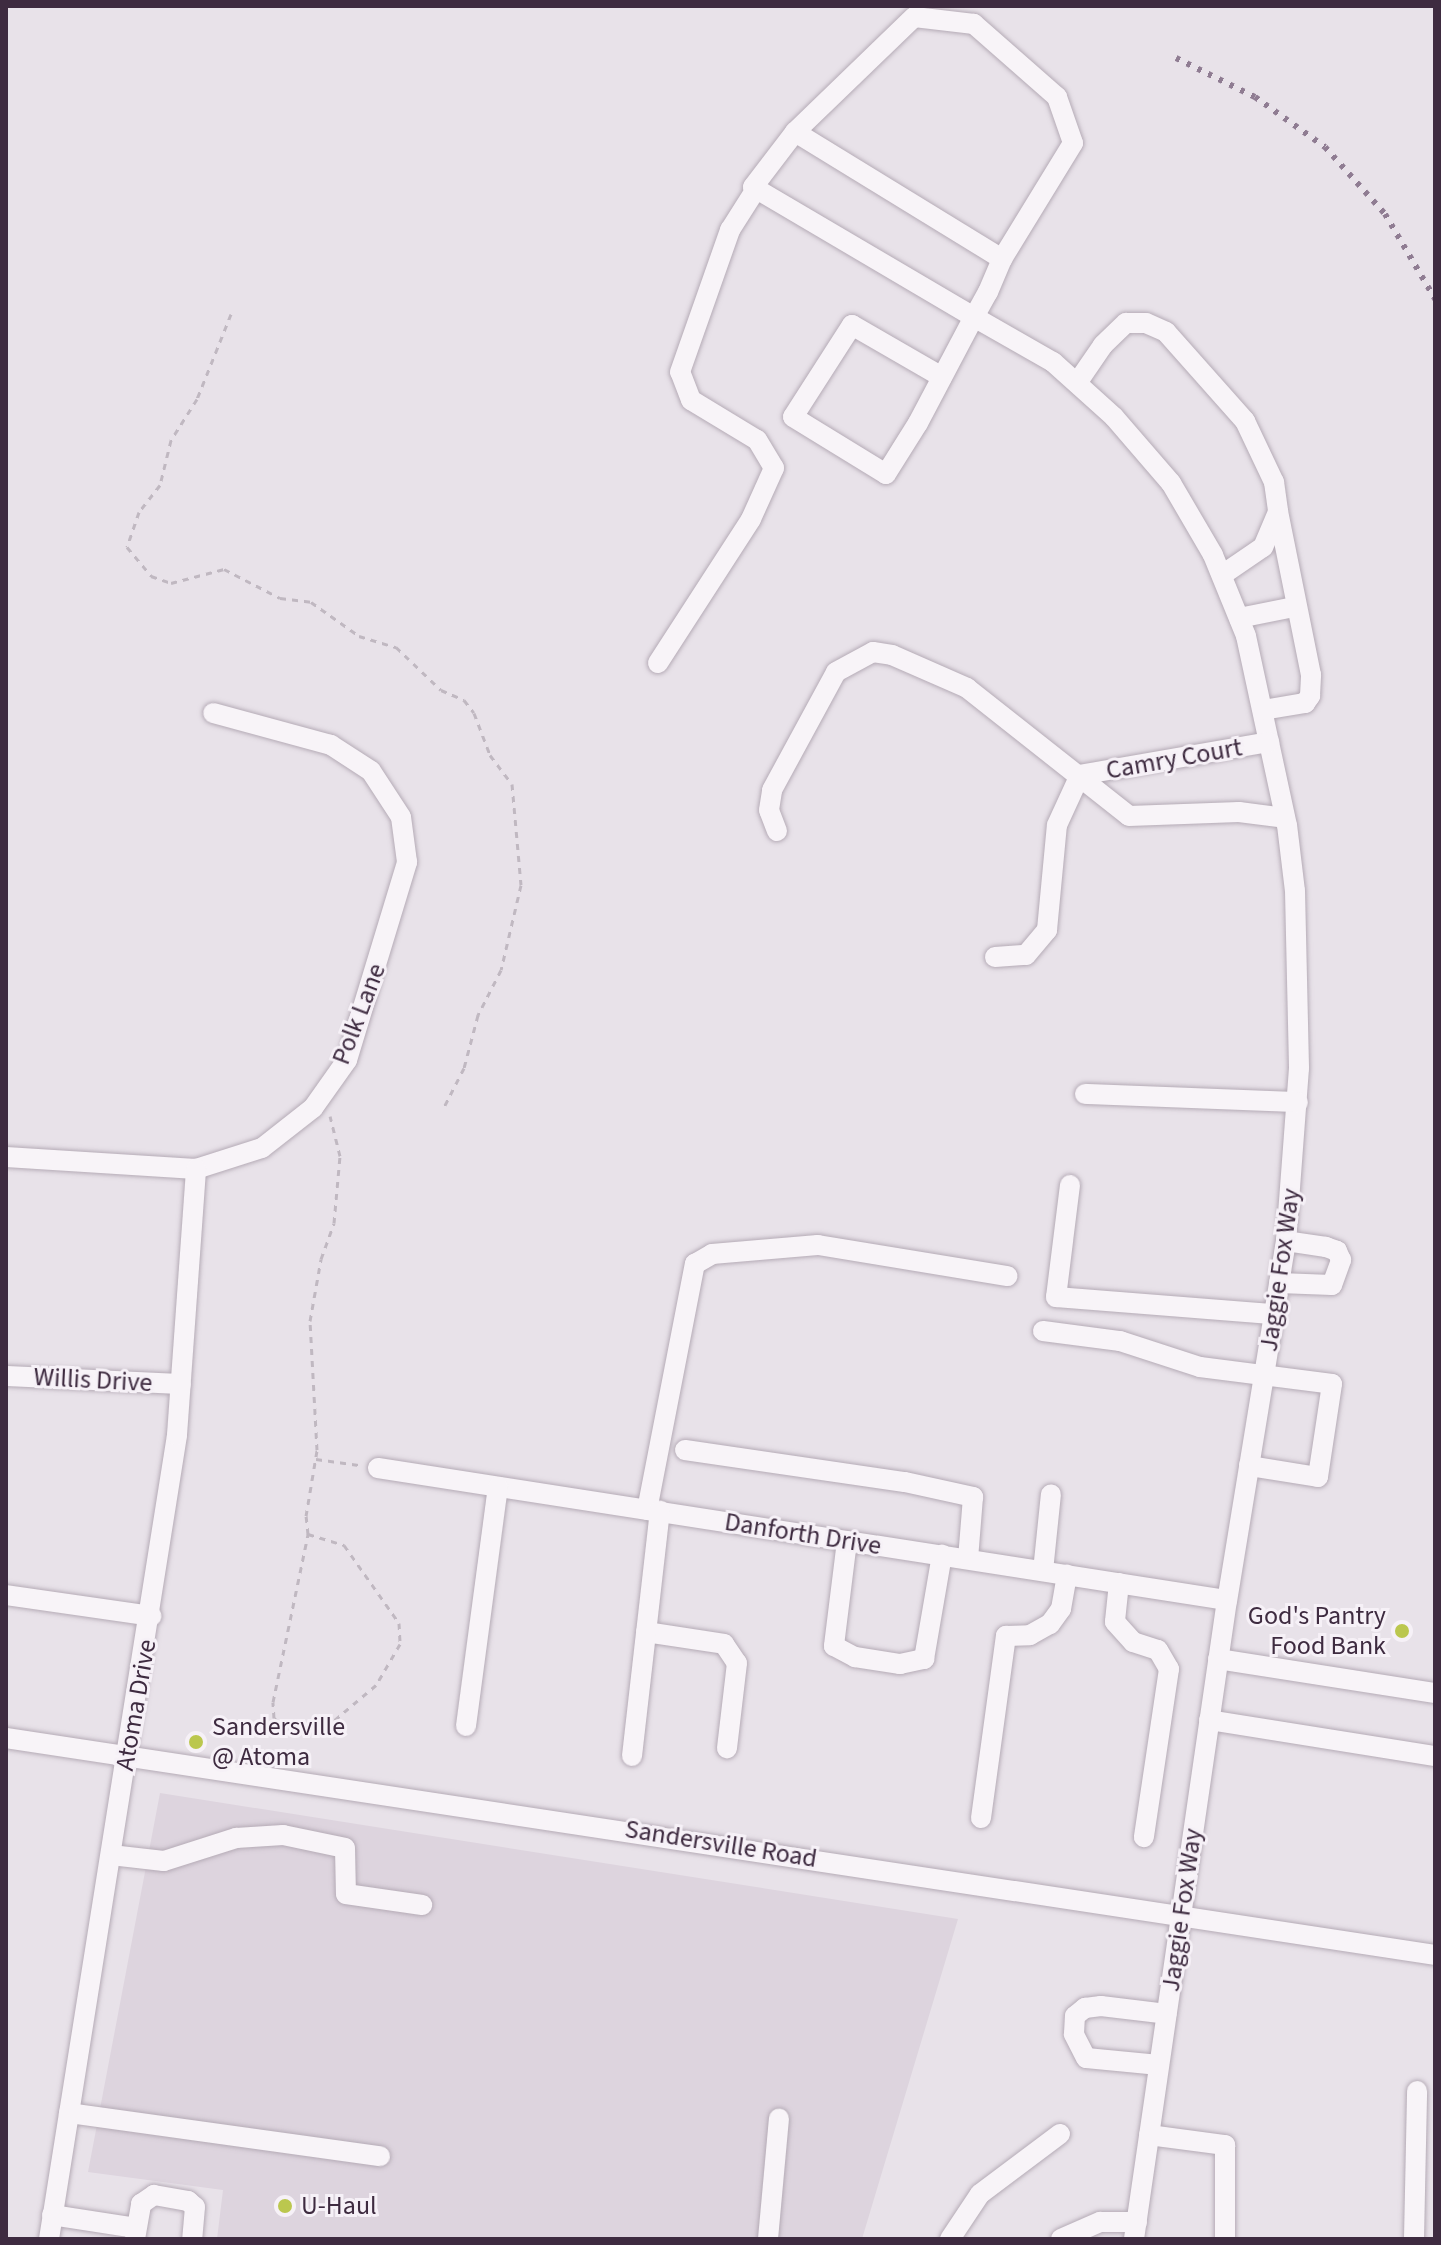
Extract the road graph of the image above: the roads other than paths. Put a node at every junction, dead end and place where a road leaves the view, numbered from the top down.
1 (795, 132) junction
2 (756, 189) junction
3 (1002, 259) junction
4 (974, 317) junction
5 (942, 377) junction
6 (1077, 383) junction
7 (1278, 512) junction
8 (1222, 575) junction
9 (1294, 607) junction
10 (1239, 618) junction
11 (658, 663) dead end
12 (1263, 710) junction
13 (213, 713) dead end
14 (1269, 742) junction
15 (1080, 775) junction
16 (1285, 818) junction
17 (777, 831) dead end
18 (995, 957) dead end
19 (1085, 1094) dead end
20 (1298, 1102) junction
21 (6, 1157) edge
22 (196, 1169) junction
23 (1070, 1185) dead end
24 (1286, 1241) junction
25 (1007, 1276) dead end
26 (1279, 1283) junction
27 (1274, 1314) junction
28 (1043, 1331) dead end
29 (1264, 1374) junction
30 (6, 1376) edge
31 (181, 1384) junction
32 (685, 1450) dead end
33 (1249, 1466) junction
34 (378, 1468) road end
35 (498, 1487) junction
36 (1051, 1494) dead end
37 (654, 1510) junction
38 (847, 1541) junction
39 (942, 1555) junction
40 (968, 1559) junction
41 (1043, 1571) junction
42 (1067, 1575) junction
43 (1119, 1583) junction
44 (6, 1595) edge
45 (1227, 1600) junction
46 (151, 1616) junction
47 (646, 1632) junction
48 (1218, 1659) junction
49 (1435, 1693) edge
50 (1209, 1720) junction
51 (466, 1726) dead end
52 (6, 1738) edge
53 (727, 1748) dead end
54 (632, 1756) dead end
55 (1435, 1756) edge
56 (127, 1757) junction
57 (981, 1818) dead end
58 (1144, 1837) dead end
59 (111, 1855) junction
60 (422, 1905) dead end
61 (1180, 1918) junction
62 (1435, 1955) edge
63 (1167, 2014) junction
64 (1159, 2065) junction
65 (1417, 2091) dead end
66 (69, 2113) junction
67 (779, 2119) dead end
68 (1060, 2134) dead end
69 (1149, 2135) junction
70 (380, 2156) dead end
71 (52, 2215) junction
72 (1136, 2230) edge
73 (136, 2234) edge
74 (49, 2239) edge
75 (192, 2239) edge
76 (768, 2239) edge
77 (950, 2239) edge
78 (1061, 2239) edge
79 (1225, 2239) edge
80 (1414, 2239) edge

1 - 2 street
1 - 3 street
1 - 3 street
2 - 4 street, Jaggie Fox Way
2 - 11 street
3 - 4 street
4 - 5 street
4 - 6 street, Jaggie Fox Way
5 - 5 street
6 - 7 street
6 - 8 street, Jaggie Fox Way
7 - 8 street
7 - 9 street
8 - 10 street, Jaggie Fox Way
9 - 10 street
9 - 12 street
10 - 12 street, Jaggie Fox Way
12 - 14 street, Jaggie Fox Way
13 - 22 street, Polk Lane
14 - 15 street, Camry Court
14 - 16 street, Jaggie Fox Way
15 - 16 street
15 - 17 street
15 - 18 street
16 - 20 street, Jaggie Fox Way
19 - 20 street
20 - 24 street, Jaggie Fox Way
21 - 22 street, Polk Lane
22 - 31 street, Atoma Drive
23 - 27 street
24 - 26 street, Jaggie Fox Way
24 - 26 street
25 - 37 street
26 - 27 street, Jaggie Fox Way
27 - 29 street, Jaggie Fox Way
28 - 29 street
29 - 33 street, Jaggie Fox Way
29 - 33 street
30 - 31 street, Willis Drive
31 - 46 street, Atoma Drive
32 - 40 street
33 - 45 street, Jaggie Fox Way
34 - 35 street, Danforth Drive
35 - 37 street, Danforth Drive
35 - 51 street
36 - 41 street
37 - 38 street, Danforth Drive
37 - 47 street
38 - 39 street, Danforth Drive
38 - 39 street
39 - 40 street, Danforth Drive
40 - 41 street, Danforth Drive
41 - 42 street, Danforth Drive
42 - 43 street, Danforth Drive
42 - 57 street
43 - 45 street, Danforth Drive
43 - 58 street
44 - 46 street
45 - 48 street, Jaggie Fox Way
46 - 56 street, Atoma Drive
47 - 53 street
47 - 54 street
48 - 49 street
48 - 50 street, Jaggie Fox Way
50 - 55 street
50 - 61 street, Jaggie Fox Way
52 - 56 street, Sandersville Road
56 - 59 street, Atoma Drive
56 - 61 street, Sandersville Road
59 - 60 street
59 - 66 street, Atoma Drive
61 - 62 street, Sandersville Road
61 - 63 street, Jaggie Fox Way
63 - 64 street, Jaggie Fox Way
63 - 64 street
64 - 69 street, Jaggie Fox Way
65 - 80 street
66 - 70 street
66 - 71 street, Atoma Drive
67 - 76 street
68 - 77 street
69 - 72 street, Jaggie Fox Way
69 - 79 street
71 - 73 street
71 - 74 street, Atoma Drive
72 - 78 street
73 - 75 street

